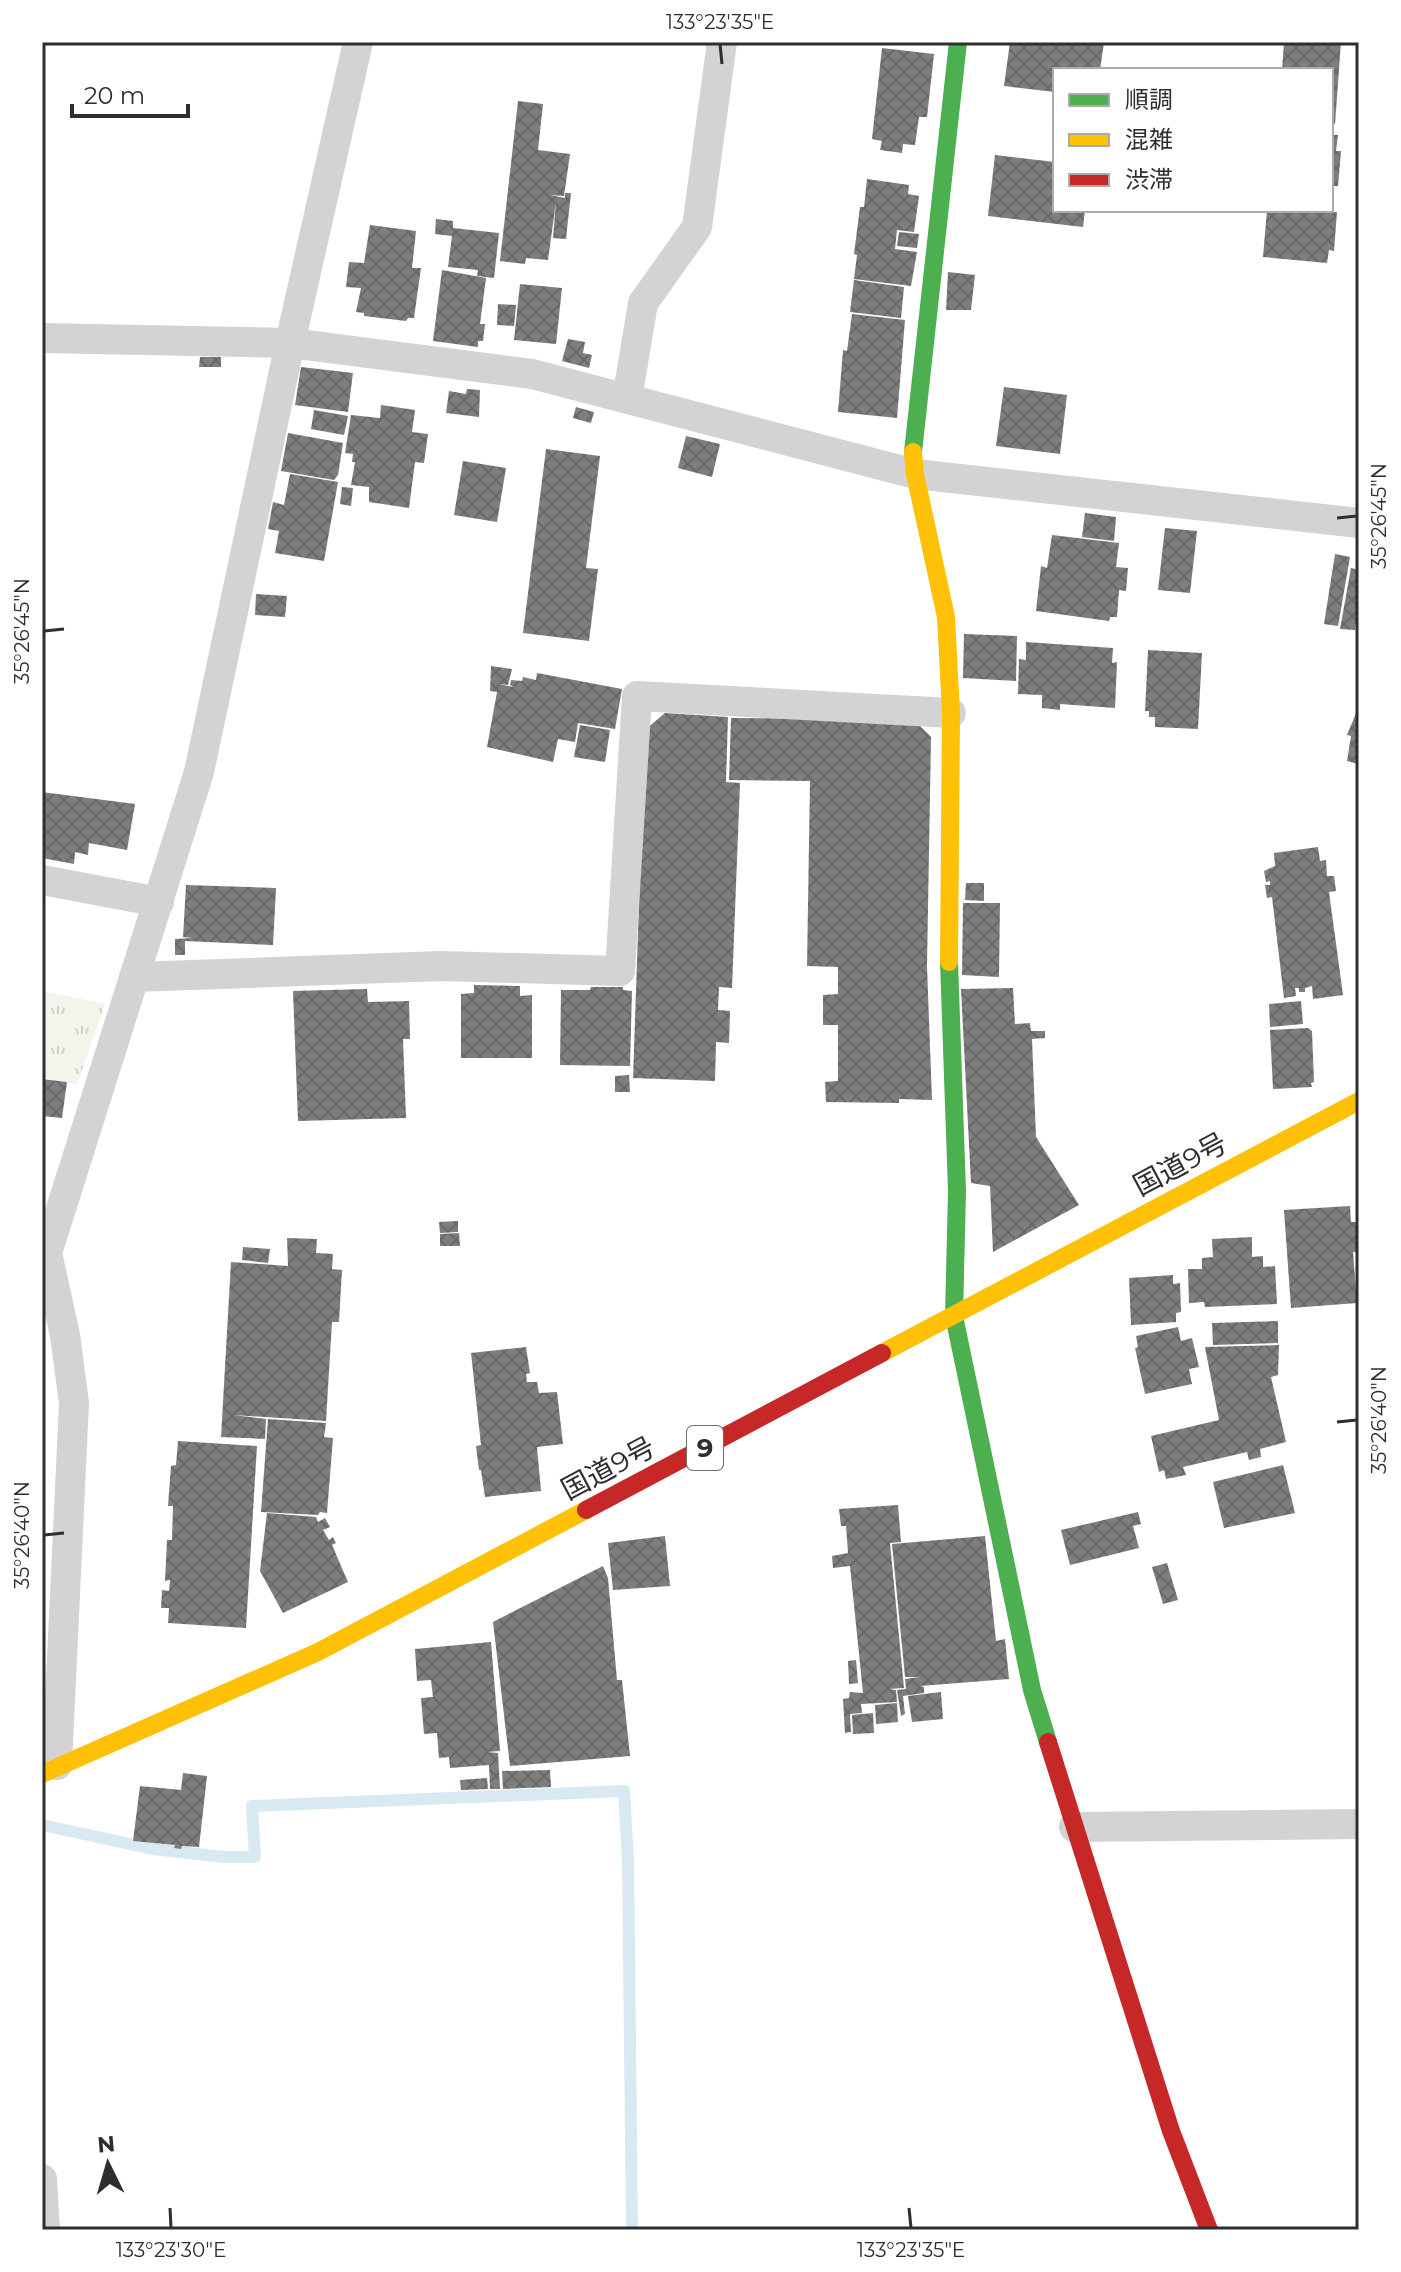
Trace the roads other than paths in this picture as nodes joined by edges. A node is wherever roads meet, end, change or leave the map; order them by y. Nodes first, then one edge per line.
1 (358, 42) edge
2 (722, 42) edge
3 (958, 42) edge
4 (42, 338) edge
5 (290, 343) junction
6 (627, 399) junction
7 (915, 474) junction
8 (1359, 523) edge
9 (951, 713) junction
10 (42, 880) edge
11 (159, 902) junction
12 (134, 977) junction
13 (1359, 1101) edge
14 (45, 1253) edge
15 (954, 1316) junction
16 (50, 1770) edge
17 (1359, 1824) edge
18 (1074, 1827) junction
19 (42, 2179) edge
20 (45, 2230) edge
21 (1209, 2230) edge

1 - 5 street
2 - 6 street
3 - 7 main road
4 - 5 street
5 - 6 street
5 - 11 street
6 - 7 street
7 - 8 street
7 - 9 main road
9 - 12 street
9 - 15 main road
10 - 11 street
11 - 12 street
12 - 14 street
13 - 15 main road, 国道9号 / 9
14 - 16 street
15 - 16 main road, 国道9号 / 9
15 - 18 main road
17 - 18 street
18 - 21 main road
19 - 20 street

